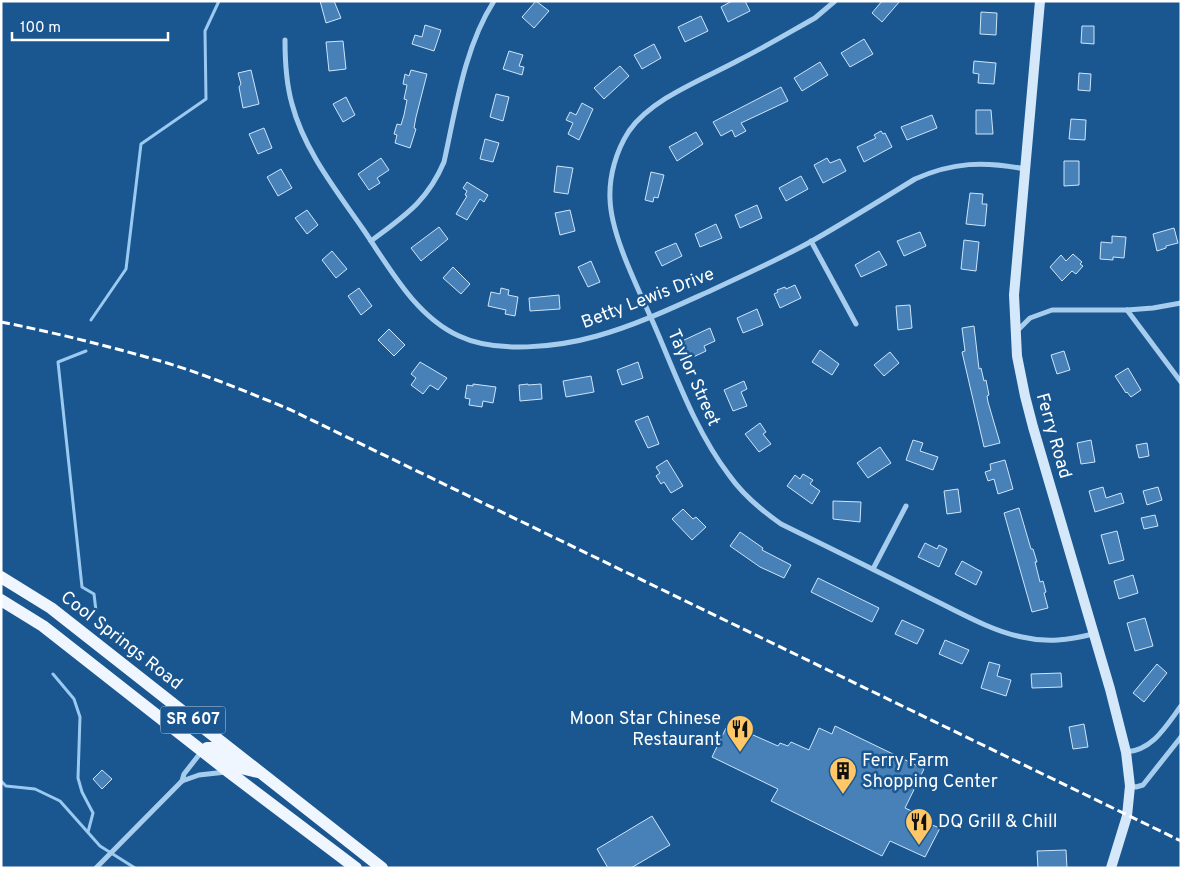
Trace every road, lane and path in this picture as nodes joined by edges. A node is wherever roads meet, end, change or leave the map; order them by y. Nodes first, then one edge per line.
1 (494, 1) edge
2 (835, 1) edge
3 (1040, 1) edge
4 (285, 40) dead end
5 (1025, 169) junction
6 (371, 241) junction
7 (811, 241) junction
8 (1181, 303) edge
9 (1128, 310) junction
10 (650, 316) junction
11 (856, 324) dead end
12 (1015, 333) junction
13 (1181, 382) edge
14 (906, 506) dead end
15 (873, 569) junction
16 (1, 577) edge
17 (1, 600) edge
18 (1094, 634) junction
19 (1181, 706) edge
20 (1181, 737) edge
21 (202, 751) junction
22 (1126, 752) junction
23 (229, 772) junction
24 (261, 772) junction
25 (182, 781) junction
26 (1130, 786) junction
27 (96, 868) edge
28 (356, 868) edge
29 (382, 868) edge
30 (1111, 868) edge

1 - 6 street
2 - 10 street, Taylor Street
3 - 5 main road, Ferry Road
4 - 6 street, Betty Lewis Drive
5 - 7 street, Betty Lewis Drive
5 - 12 main road, Ferry Road
6 - 10 street, Betty Lewis Drive
7 - 10 street, Betty Lewis Drive
7 - 11 street
8 - 9 street
9 - 12 street
9 - 13 street
10 - 15 street, Taylor Street
12 - 18 main road, Ferry Road
14 - 15 street
15 - 18 street, Taylor Street
16 - 24 main road, Cool Springs Road / SR 607
17 - 21 main road, Cool Springs Road / SR 607
18 - 22 main road, Ferry Road
19 - 22 street
20 - 26 street
21 - 23 main road, Cool Springs Road / SR 607
21 - 24 main road
21 - 25 street
22 - 26 main road, Ferry Road
23 - 25 street
23 - 28 main road, Cool Springs Road / SR 607
24 - 29 main road, Cool Springs Road / SR 607
25 - 27 street
26 - 30 main road, Ferry Road

